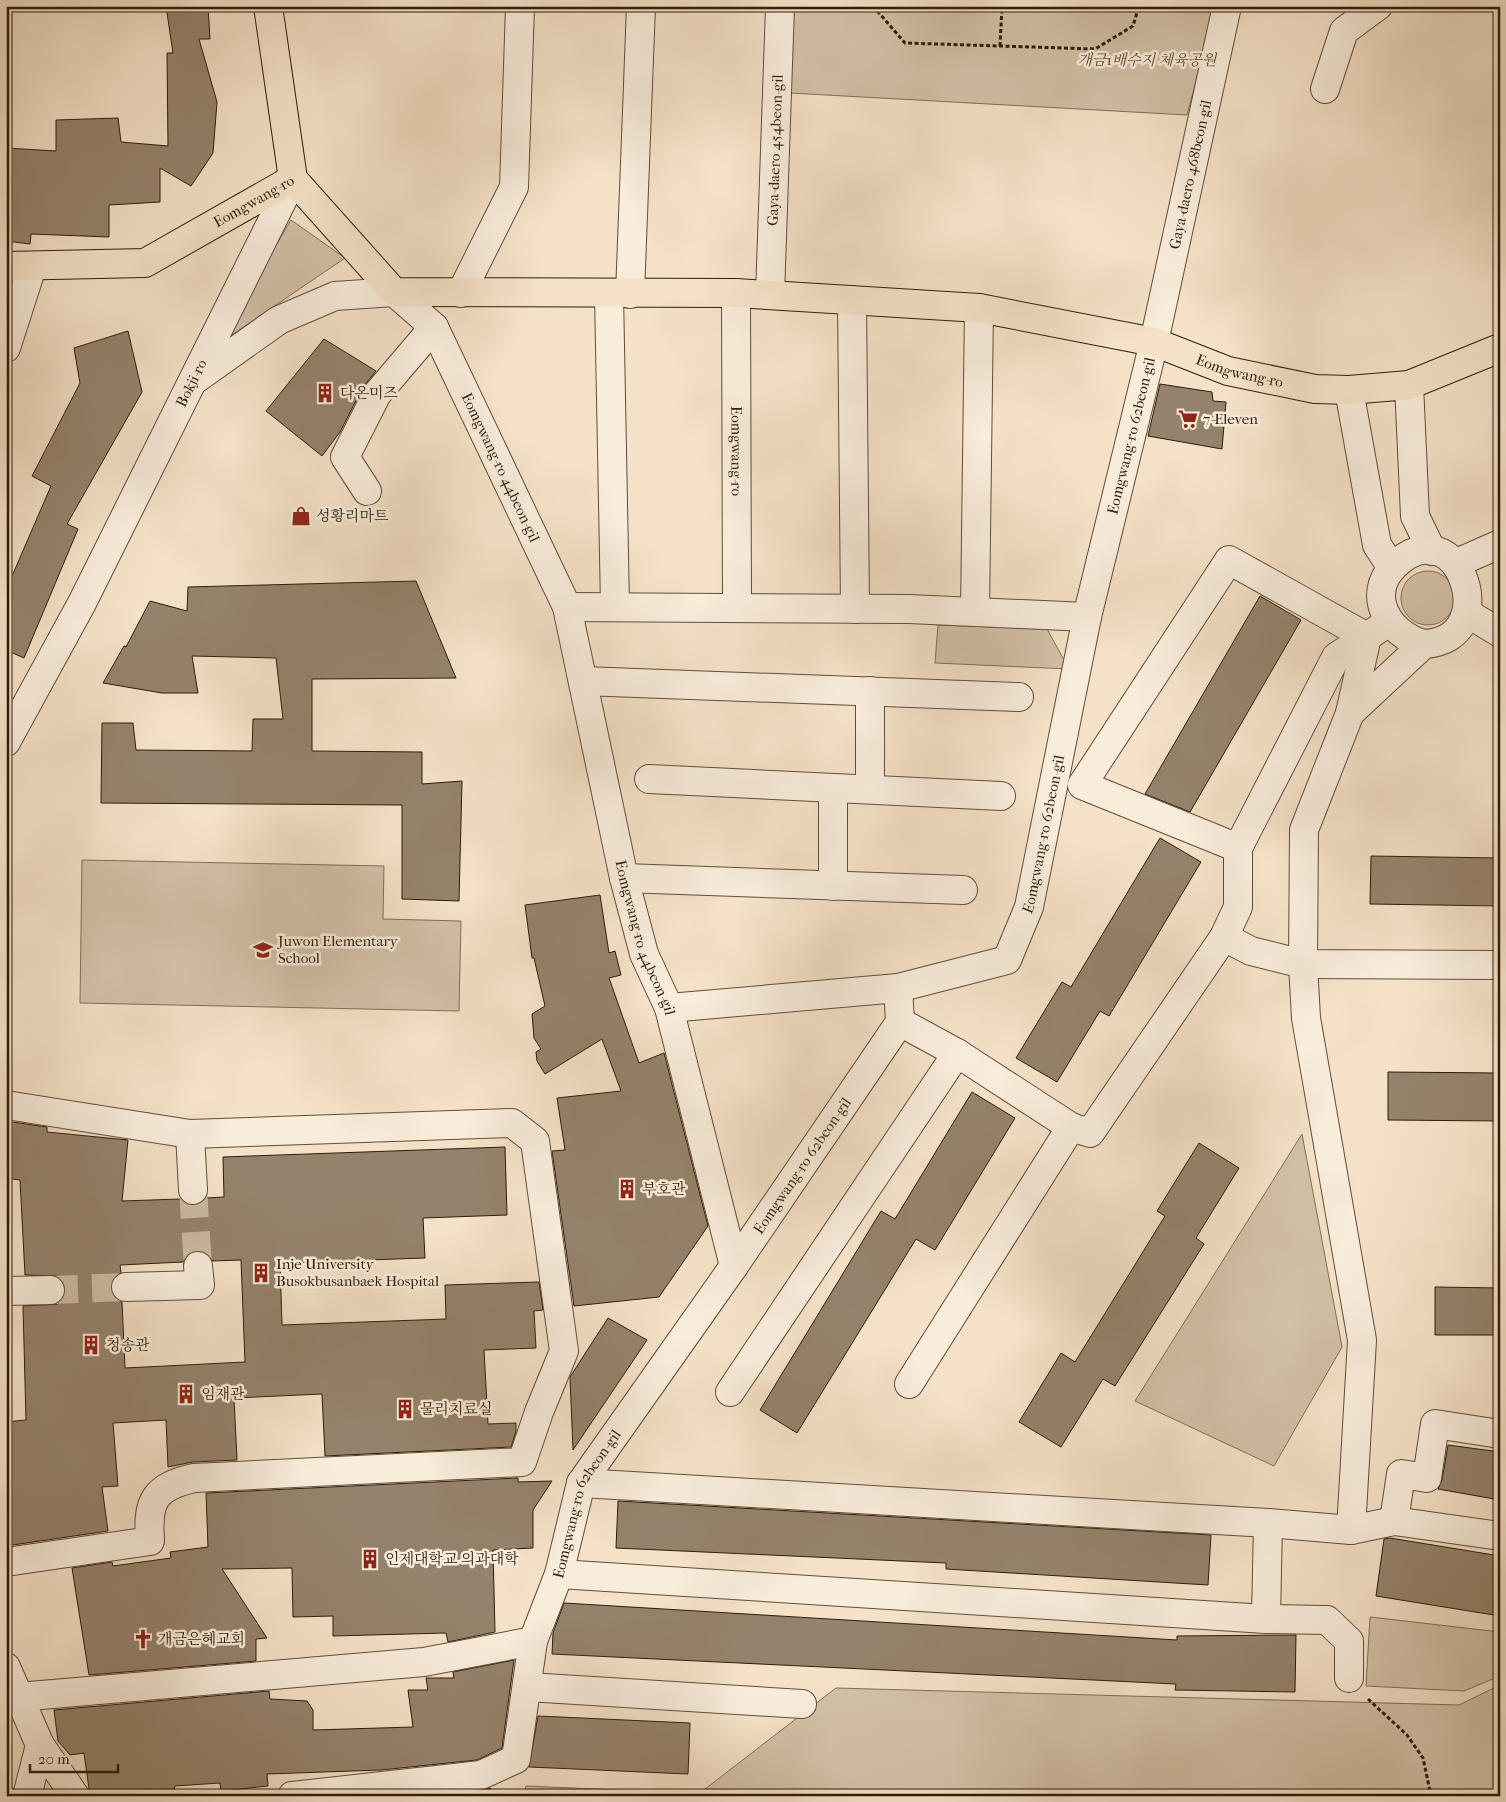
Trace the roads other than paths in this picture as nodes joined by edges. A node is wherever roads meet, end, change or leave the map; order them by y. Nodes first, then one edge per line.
1 (268, 6) edge
2 (520, 6) edge
3 (641, 6) edge
4 (780, 6) edge
5 (1227, 6) edge
6 (1378, 6) edge
7 (1326, 89) dead end
8 (293, 179) junction
9 (19, 266) edge
10 (394, 292) junction
11 (461, 293) junction
12 (736, 293) junction
13 (620, 294) junction
14 (770, 295) junction
15 (852, 300) junction
16 (978, 308) junction
17 (434, 328) junction
18 (1154, 342) junction
19 (6, 348) edge
20 (1500, 348) edge
21 (193, 382) junction
22 (1409, 385) junction
23 (1349, 390) junction
24 (367, 491) dead end
25 (1500, 544) edge
26 (1432, 551) junction
27 (1459, 562) junction
28 (1392, 568) junction
29 (568, 607) junction
30 (615, 607) junction
31 (737, 608) junction
32 (855, 608) junction
33 (975, 612) junction
34 (1472, 616) junction
35 (1087, 617) junction
36 (1378, 629) junction
37 (1500, 633) edge
38 (1424, 644) junction
39 (583, 681) junction
40 (870, 692) junction
41 (1018, 697) dead end
42 (1350, 713) junction
43 (6, 742) edge
44 (649, 779) dead end
45 (833, 788) junction
46 (870, 789) junction
47 (1001, 796) dead end
48 (1238, 848) junction
49 (624, 878) junction
50 (833, 886) junction
51 (963, 890) dead end
52 (1224, 937) junction
53 (1303, 964) junction
54 (1500, 965) edge
55 (898, 988) junction
56 (669, 1008) junction
57 (900, 1022) junction
58 (957, 1053) junction
59 (6, 1105) edge
60 (1071, 1127) junction
61 (190, 1134) junction
62 (193, 1190) tunnel mouth
63 (198, 1266) tunnel mouth
64 (734, 1266) junction
65 (126, 1287) tunnel mouth
66 (50, 1290) tunnel mouth
67 (6, 1291) edge
68 (909, 1384) dead end
69 (730, 1392) dead end
70 (1500, 1434) edge
71 (581, 1483) junction
72 (1394, 1521) junction
73 (1268, 1523) junction
74 (1351, 1530) junction
75 (1500, 1536) edge
76 (6, 1562) edge
77 (559, 1574) junction
78 (1266, 1619) junction
79 (533, 1641) junction
80 (6, 1667) edge
81 (1349, 1678) road end
82 (528, 1687) junction
83 (18, 1697) junction
84 (802, 1704) dead end
85 (40, 1745) junction
86 (27, 1796) edge
87 (75, 1796) edge
88 (292, 1796) edge

1 - 8 main road
2 - 11 street
3 - 13 street
4 - 14 street, Gaya-daero 454beon-gil
5 - 18 street, Gaya-daero 468beon-gil
6 - 7 street
8 - 9 main road, Eomgwang-ro
8 - 10 main road, Eomgwang-ro
8 - 21 street, Bokji-ro
9 - 19 street
10 - 11 main road, Eomgwang-ro
10 - 17 street, Eomgwang-ro 44beon-gil
10 - 21 street
11 - 13 main road, Eomgwang-ro
12 - 13 main road, Eomgwang-ro
12 - 14 main road, Eomgwang-ro
12 - 31 street, Eomgwang-ro
13 - 30 street
14 - 15 main road, Eomgwang-ro
15 - 16 main road, Eomgwang-ro
15 - 32 street
16 - 18 main road, Eomgwang-ro
16 - 33 street
17 - 24 street
17 - 29 street, Eomgwang-ro 44beon-gil
18 - 23 main road, Eomgwang-ro
18 - 35 street, Eomgwang-ro 62beon-gil
20 - 22 main road, Eomgwang-ro
21 - 43 street, Bokji-ro
22 - 23 main road, Eomgwang-ro
22 - 26 street
23 - 28 street
25 - 27 street
26 - 27 street
26 - 28 street
27 - 34 street
28 - 36 street
29 - 30 street
29 - 39 street, Eomgwang-ro 44beon-gil
30 - 31 street
31 - 32 street
32 - 33 street
33 - 35 street
34 - 37 street
34 - 38 street
35 - 55 street, Eomgwang-ro 62beon-gil
36 - 38 street
36 - 42 street
36 - 48 street
36 - 48 street
38 - 42 street
39 - 40 street
39 - 49 street, Eomgwang-ro 44beon-gil
40 - 41 street
40 - 46 street
42 - 53 street
44 - 45 street
45 - 46 street
45 - 50 street
46 - 47 street
48 - 52 street
49 - 50 street
49 - 56 street, Eomgwang-ro 44beon-gil
50 - 51 street
52 - 53 street
52 - 60 street
53 - 54 street
53 - 74 street
55 - 56 street
55 - 57 street
56 - 64 street, Eomgwang-ro 44beon-gil
57 - 58 street
57 - 64 street, Eomgwang-ro 62beon-gil
58 - 60 street
58 - 69 street
59 - 61 street
60 - 68 street
61 - 62 street
61 - 76 street
63 - 65 street
64 - 71 street, Eomgwang-ro 62beon-gil
66 - 67 street
70 - 72 street
71 - 73 street
71 - 77 street, Eomgwang-ro 62beon-gil
72 - 74 street
72 - 75 street
73 - 74 street
73 - 78 street
77 - 78 street
77 - 79 street, Eomgwang-ro 62beon-gil
78 - 81 street
79 - 82 street, Eomgwang-ro 62beon-gil
79 - 83 street
80 - 83 street
82 - 84 street
82 - 88 street, Eomgwang-ro 62beon-gil
83 - 85 street
85 - 86 street
85 - 87 street

